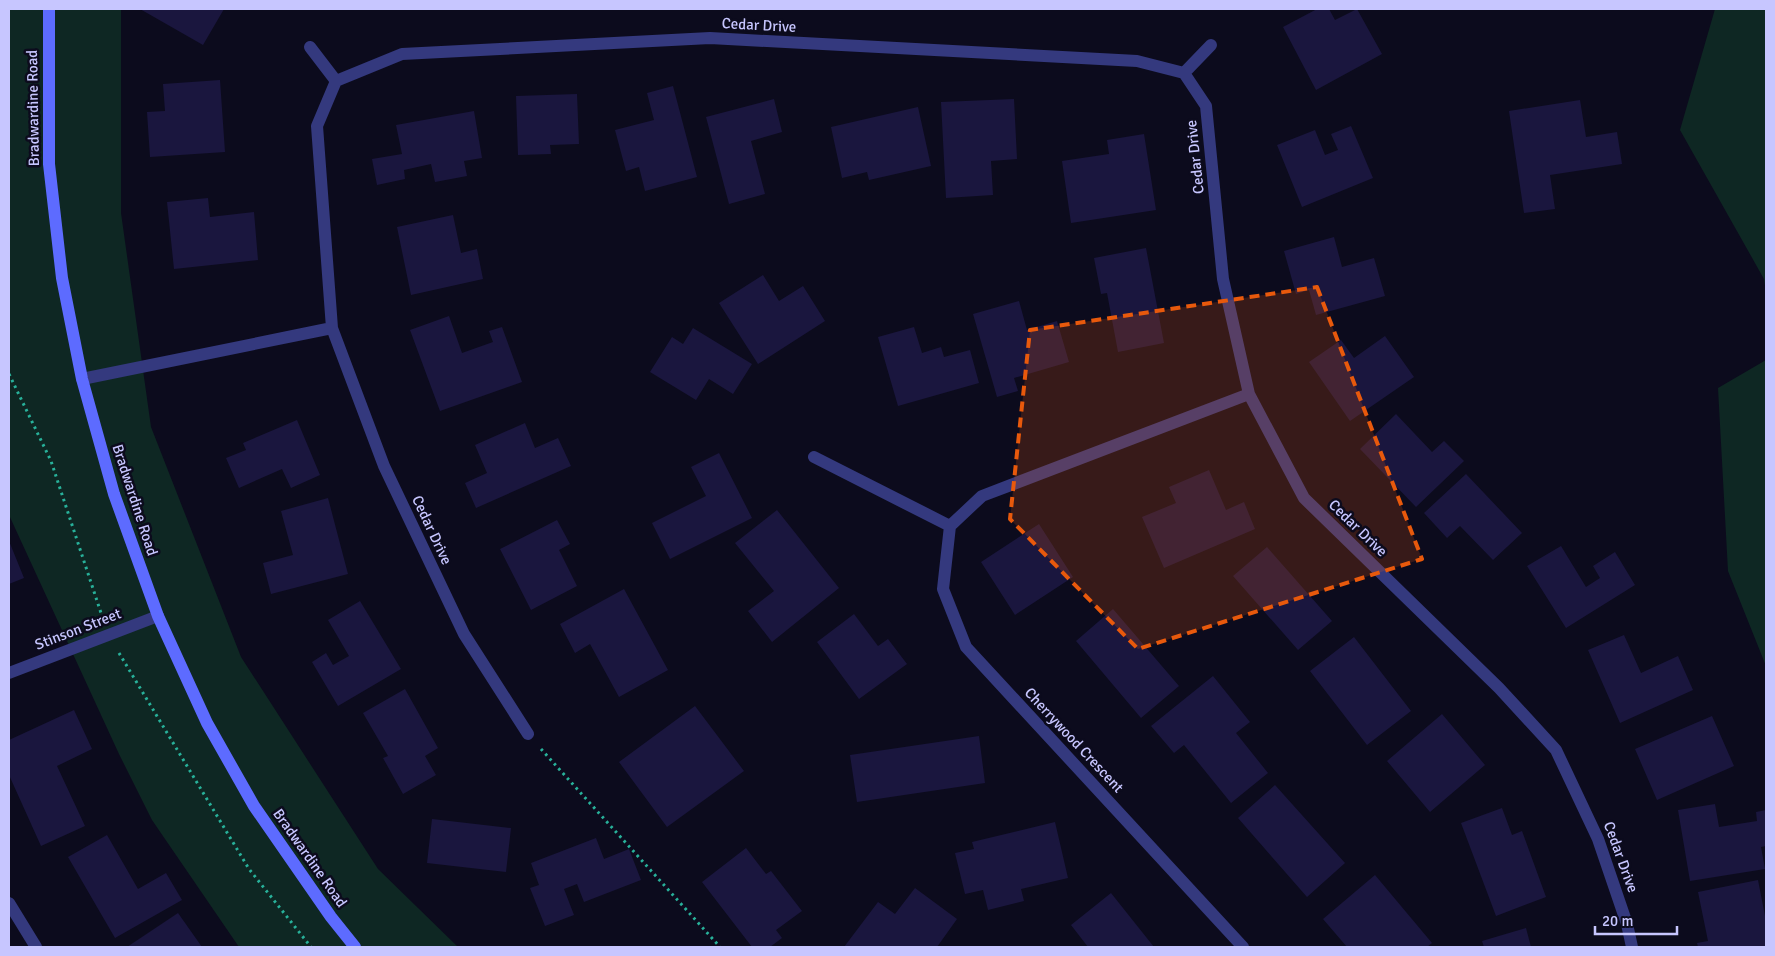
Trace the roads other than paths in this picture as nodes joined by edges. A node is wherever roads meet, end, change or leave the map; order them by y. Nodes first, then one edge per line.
1 (48, 9) edge
2 (1211, 45) dead end
3 (310, 47) dead end
4 (1184, 74) junction
5 (336, 81) junction
6 (332, 328) junction
7 (82, 379) junction
8 (1249, 394) junction
9 (814, 457) dead end
10 (950, 526) junction
11 (158, 616) junction
12 (9, 673) edge
13 (528, 734) road end
14 (9, 903) edge
15 (36, 947) edge
16 (355, 947) edge
17 (1243, 947) edge
18 (1632, 947) edge

1 - 7 main road, Bradwardine Road
2 - 4 street
3 - 5 street
4 - 5 street, Cedar Drive
4 - 8 street, Cedar Drive
5 - 6 street, Cedar Drive
6 - 7 street
6 - 13 street, Cedar Drive
7 - 11 main road, Bradwardine Road
8 - 10 street
8 - 18 street, Cedar Drive
9 - 10 street
10 - 17 street, Cherrywood Crescent
11 - 12 street, Stinson Street
11 - 16 main road, Bradwardine Road
14 - 15 street

